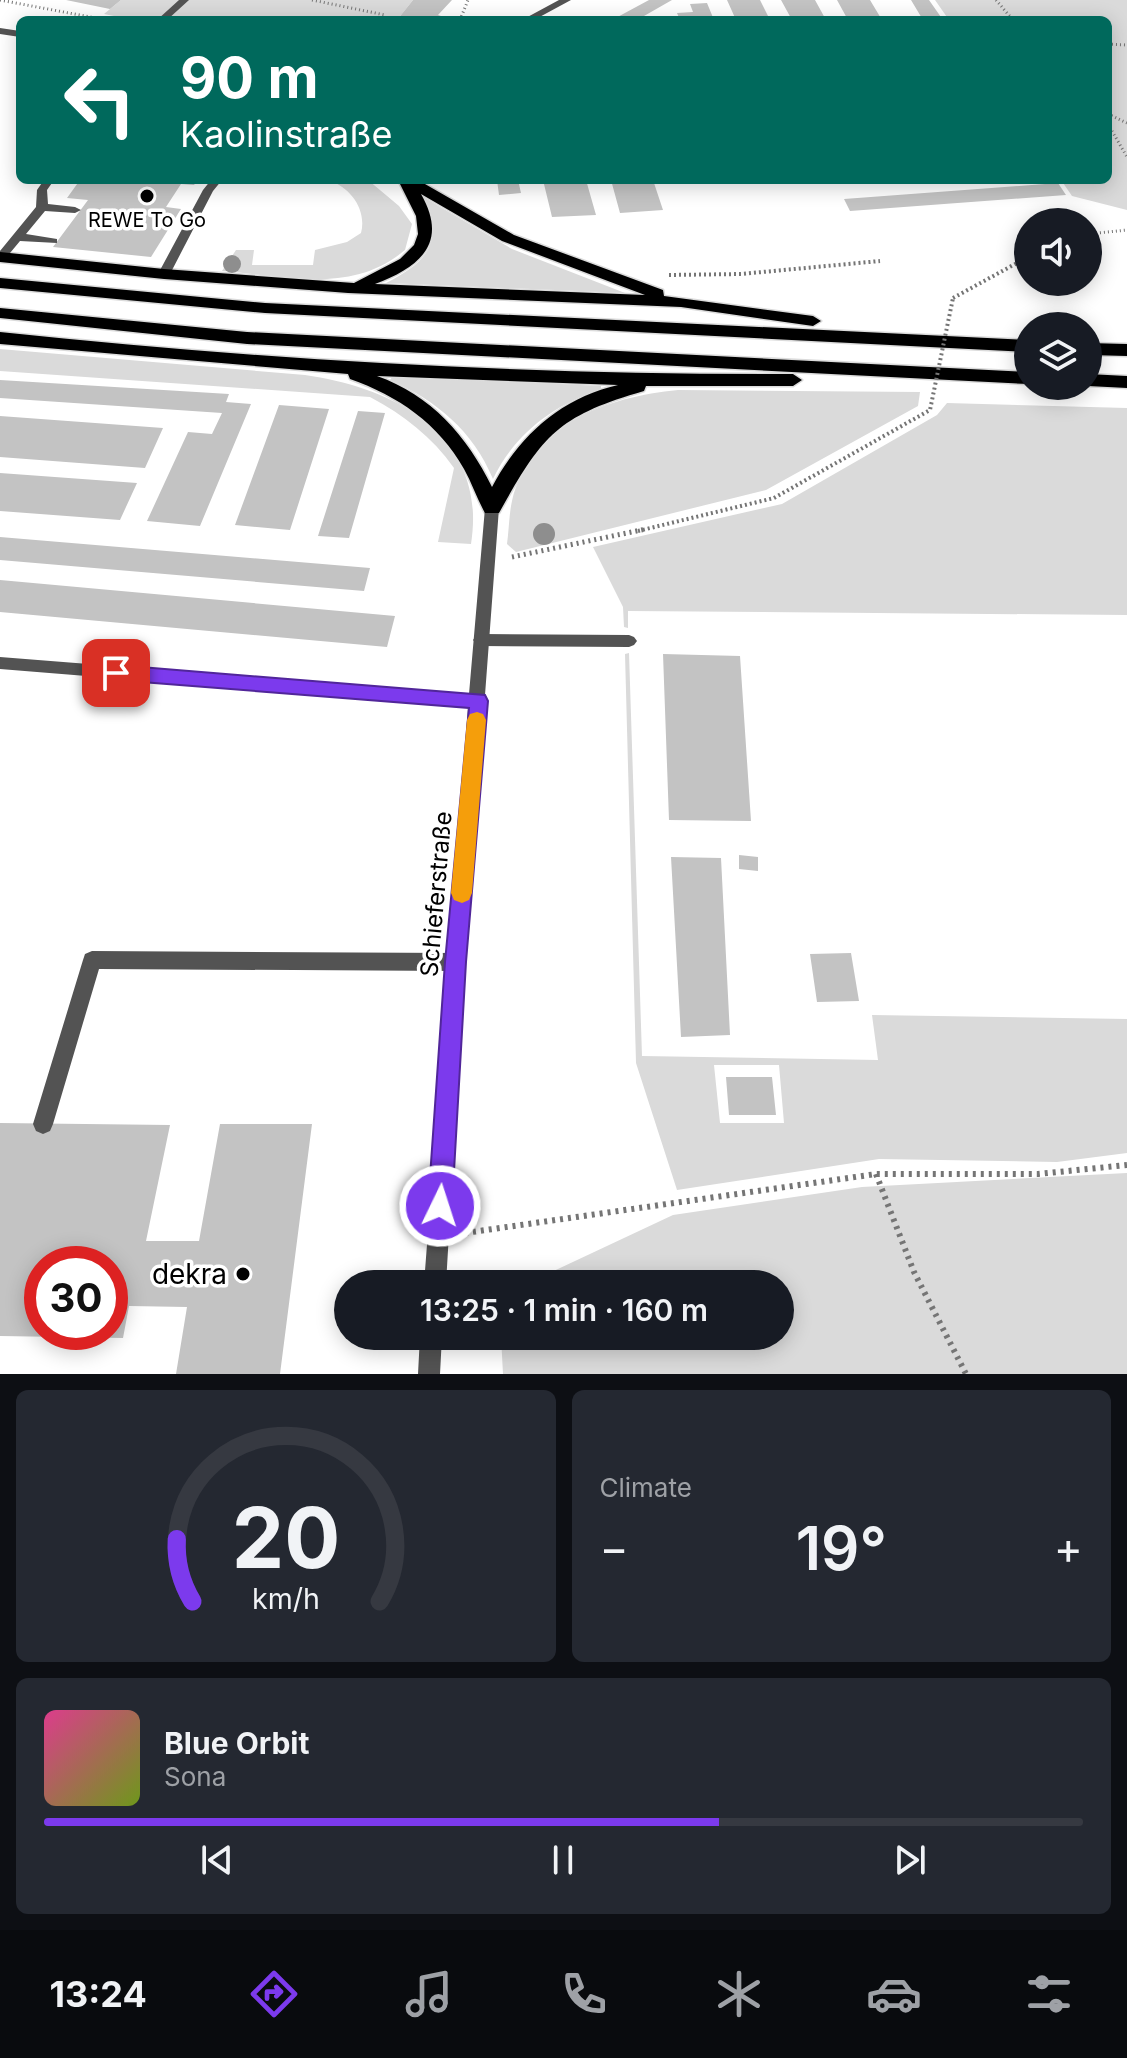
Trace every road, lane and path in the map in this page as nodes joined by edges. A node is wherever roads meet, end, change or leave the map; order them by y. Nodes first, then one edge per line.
1 (0, 0) edge
2 (184, 0) edge
3 (312, 0) edge
4 (566, 0) edge
5 (996, 0) edge
6 (85, 16) edge
7 (166, 16) edge
8 (384, 16) edge
9 (535, 16) edge
10 (1010, 16) edge
11 (10, 32) edge
12 (0, 39) edge
13 (1112, 131) edge
14 (1127, 157) edge
15 (46, 184) edge
16 (213, 184) edge
17 (408, 184) edge
18 (413, 184) edge
19 (42, 207) junction
20 (75, 210) dead end
21 (179, 218) dead end
22 (193, 219) junction
23 (1127, 230) edge
24 (1102, 233) edge
25 (18, 237) junction
26 (53, 241) dead end
27 (159, 251) dead end
28 (176, 253) junction
29 (0, 257) edge
30 (880, 261) dead end
31 (1014, 265) edge
32 (164, 274) junction
33 (656, 274) dead end
34 (0, 283) edge
35 (348, 288) junction
36 (681, 302) junction
37 (0, 313) edge
38 (0, 338) edge
39 (969, 342) junction
40 (1014, 345) edge
41 (1102, 349) edge
42 (1127, 350) edge
43 (324, 368) junction
44 (904, 373) junction
45 (1014, 377) edge
46 (1102, 381) edge
47 (670, 382) junction
48 (1127, 382) edge
49 (492, 508) junction
50 (487, 557) junction
51 (481, 640) junction
52 (629, 641) dead end
53 (0, 663) edge
54 (478, 701) junction
55 (456, 962) junction
56 (43, 1124) dead end
57 (1127, 1165) edge
58 (876, 1174) junction
59 (438, 1237) junction
60 (436, 1270) edge
61 (430, 1350) edge
62 (429, 1374) edge
63 (966, 1374) edge

1 - 6 path
2 - 7 street
3 - 8 path
4 - 9 street
5 - 10 path
11 - 12 street
13 - 14 path
15 - 19 street
16 - 22 street
17 - 35 highway
18 - 36 highway
19 - 20 street
19 - 25 street
21 - 22 street
22 - 28 street
23 - 24 path
25 - 26 street
25 - 29 street
27 - 28 street
28 - 32 street
29 - 32 highway
30 - 33 path
31 - 50 path, bridge
32 - 35 highway
34 - 39 highway
35 - 36 highway
36 - 39 highway
37 - 44 highway
38 - 43 highway
39 - 40 highway
41 - 42 highway
43 - 47 highway
43 - 49 highway
44 - 45 highway
44 - 47 highway
46 - 48 highway
47 - 49 highway
49 - 50 street, Schieferstraße
50 - 51 street, Schieferstraße
51 - 52 street
51 - 54 street, Schieferstraße
53 - 54 street
54 - 55 street, Schieferstraße
55 - 56 street
55 - 59 street, Schieferstraße
57 - 58 path
58 - 59 path
58 - 63 path
59 - 60 street, Schieferstraße
61 - 62 street

